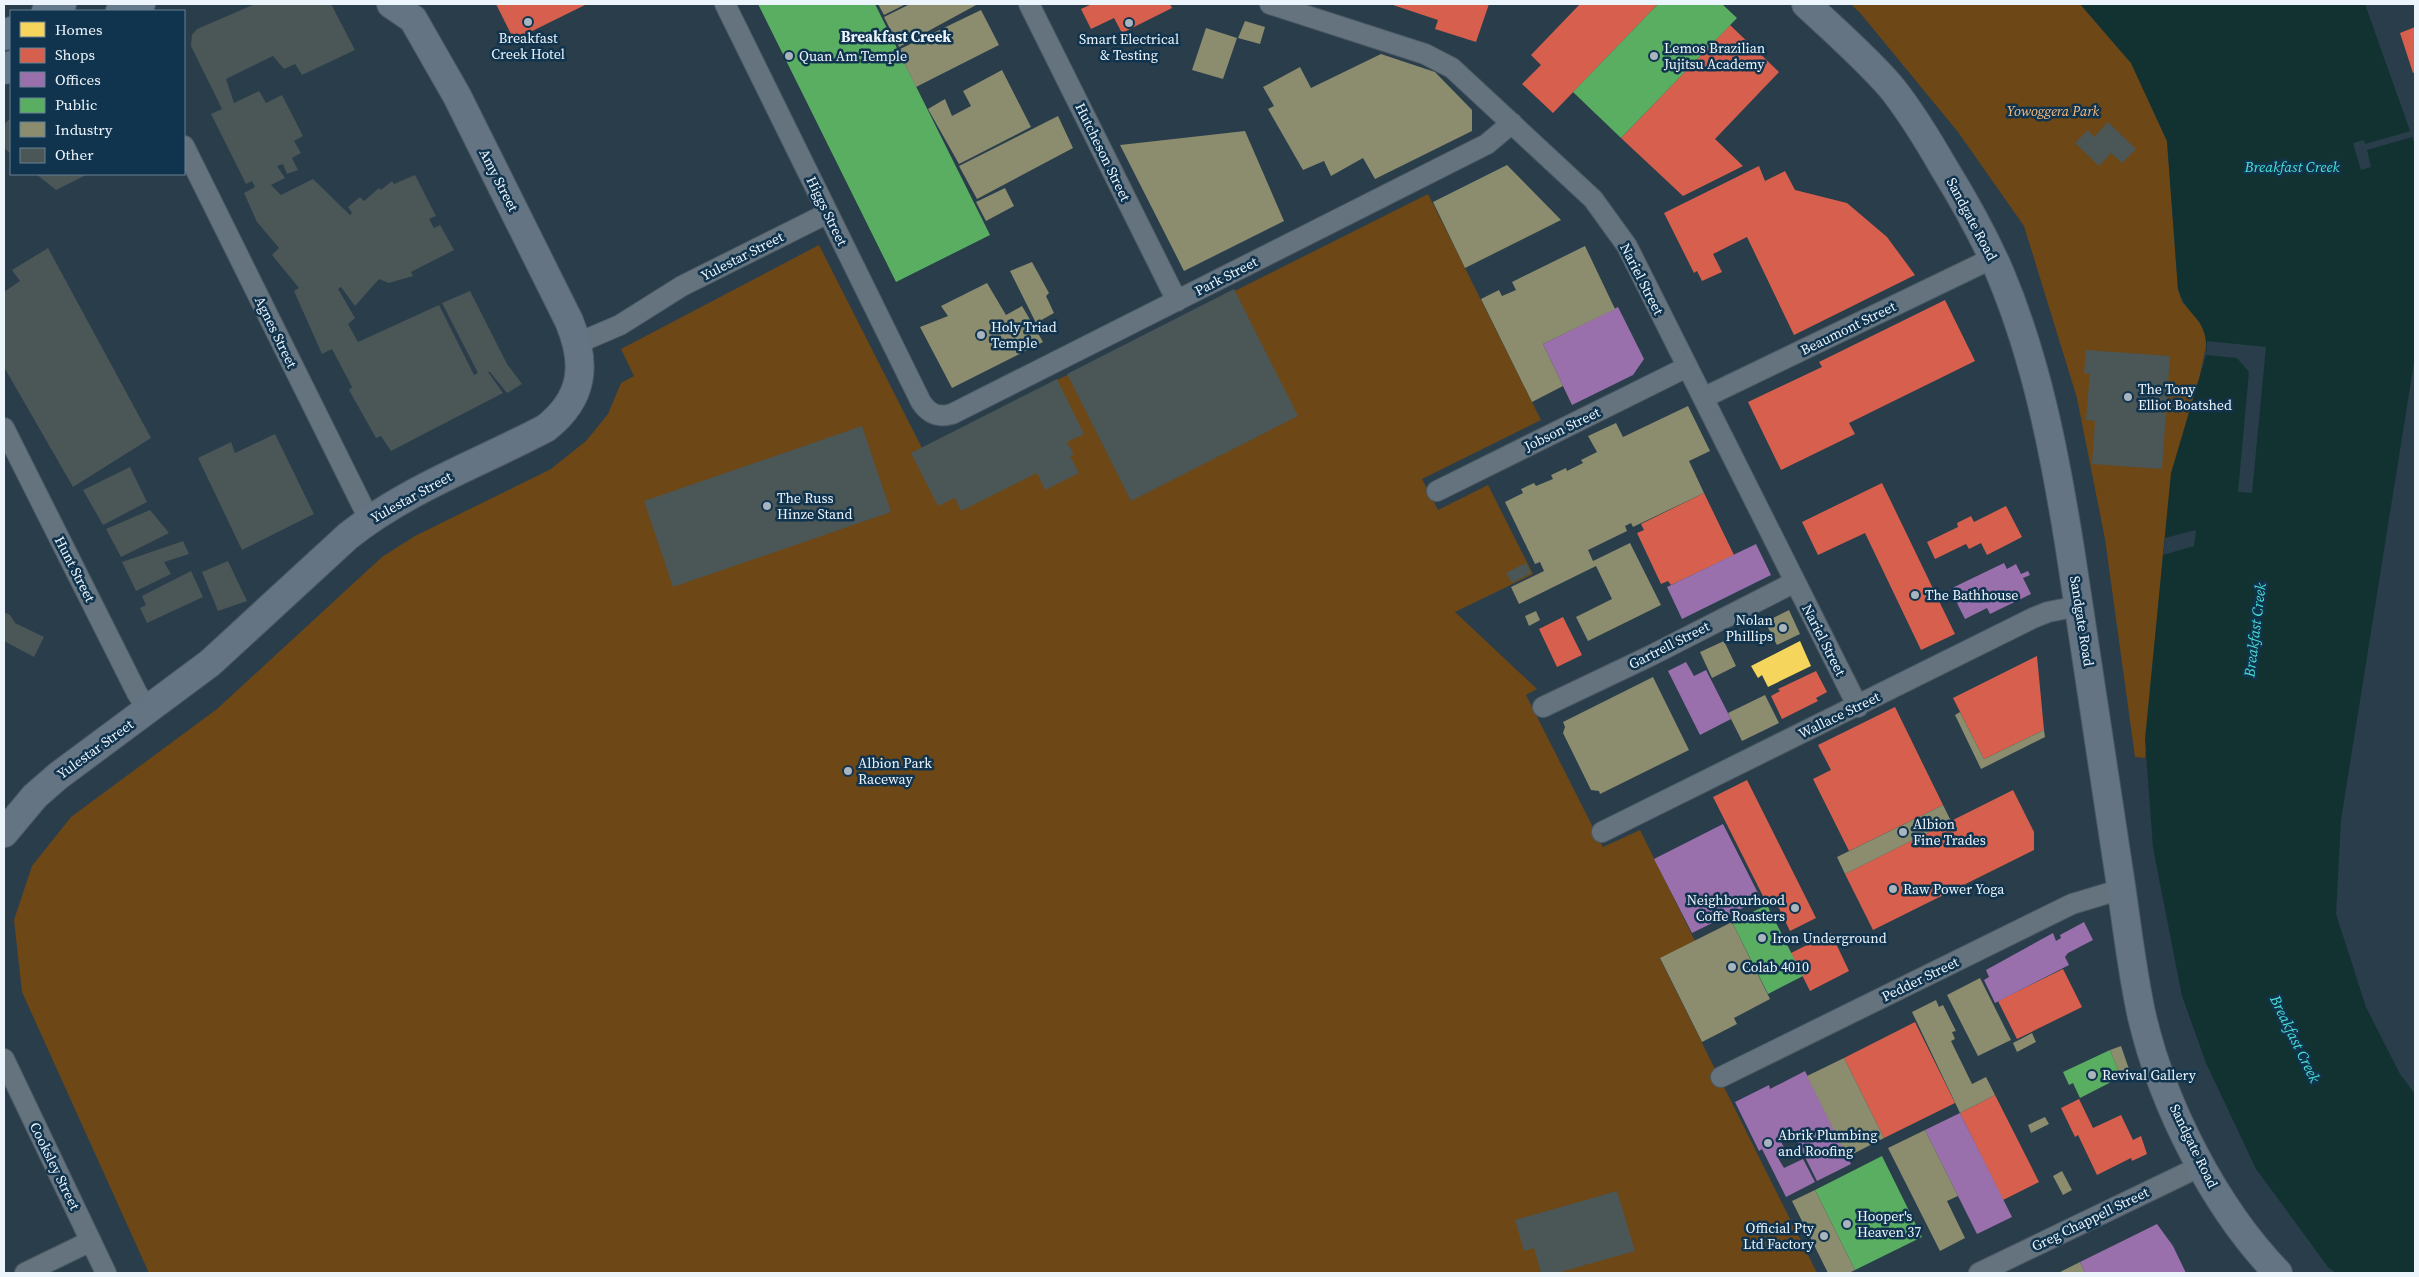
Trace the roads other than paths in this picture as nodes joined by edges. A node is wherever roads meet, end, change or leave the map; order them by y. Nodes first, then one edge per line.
1 (62, 4) edge
2 (141, 4) edge
3 (391, 4) edge
4 (725, 4) edge
5 (1029, 4) edge
6 (1270, 4) edge
7 (1806, 4) edge
8 (48, 10) edge
9 (123, 10) edge
10 (412, 12) edge
11 (1512, 123) junction
12 (185, 148) edge
13 (828, 213) junction
14 (1993, 258) junction
15 (1177, 301) junction
16 (578, 343) junction
17 (1687, 368) junction
18 (1703, 398) junction
19 (934, 415) joint
20 (4, 428) edge
21 (1437, 491) dead end
22 (369, 519) junction
23 (1795, 582) junction
24 (2080, 606) junction
25 (1858, 706) junction
26 (1543, 707) dead end
27 (148, 710) junction
28 (1602, 832) dead end
29 (4, 833) edge
30 (2122, 889) junction
31 (4, 1059) edge
32 (1721, 1076) dead end
33 (2201, 1166) junction
34 (91, 1241) junction
35 (1986, 1272) edge
36 (25, 1273) edge
37 (106, 1273) edge
38 (2278, 1273) edge

1 - 8 highway
2 - 9 highway
3 - 10 main road, Amy Street
4 - 13 street, Higgs Street
5 - 15 street, Hutcheson Street
6 - 11 street, Nariel Street
7 - 14 main road, Sandgate Road
10 - 16 main road, Amy Street
11 - 15 street, Park Street
11 - 17 street, Nariel Street
12 - 22 street, Agnes Street
13 - 16 street, Yulestar Street
13 - 19 street, Higgs Street
14 - 18 street, Beaumont Street
14 - 24 main road, Sandgate Road
15 - 19 street, Park Street
16 - 22 main road, Yulestar Street
17 - 18 street, Nariel Street
17 - 21 street, Jobson Street
18 - 23 street, Nariel Street
20 - 27 street, Hunt Street
22 - 27 main road, Yulestar Street
23 - 25 street, Nariel Street
23 - 26 street, Gartrell Street
24 - 25 street, Wallace Street
24 - 30 main road, Sandgate Road
25 - 28 street, Wallace Street
27 - 29 main road, Yulestar Street
30 - 32 street, Pedder Street
30 - 33 main road, Sandgate Road
31 - 34 street, Cooksley Street
33 - 35 street, Greg Chappell Street
33 - 38 main road, Sandgate Road
34 - 36 street
34 - 37 street, Cooksley Street

